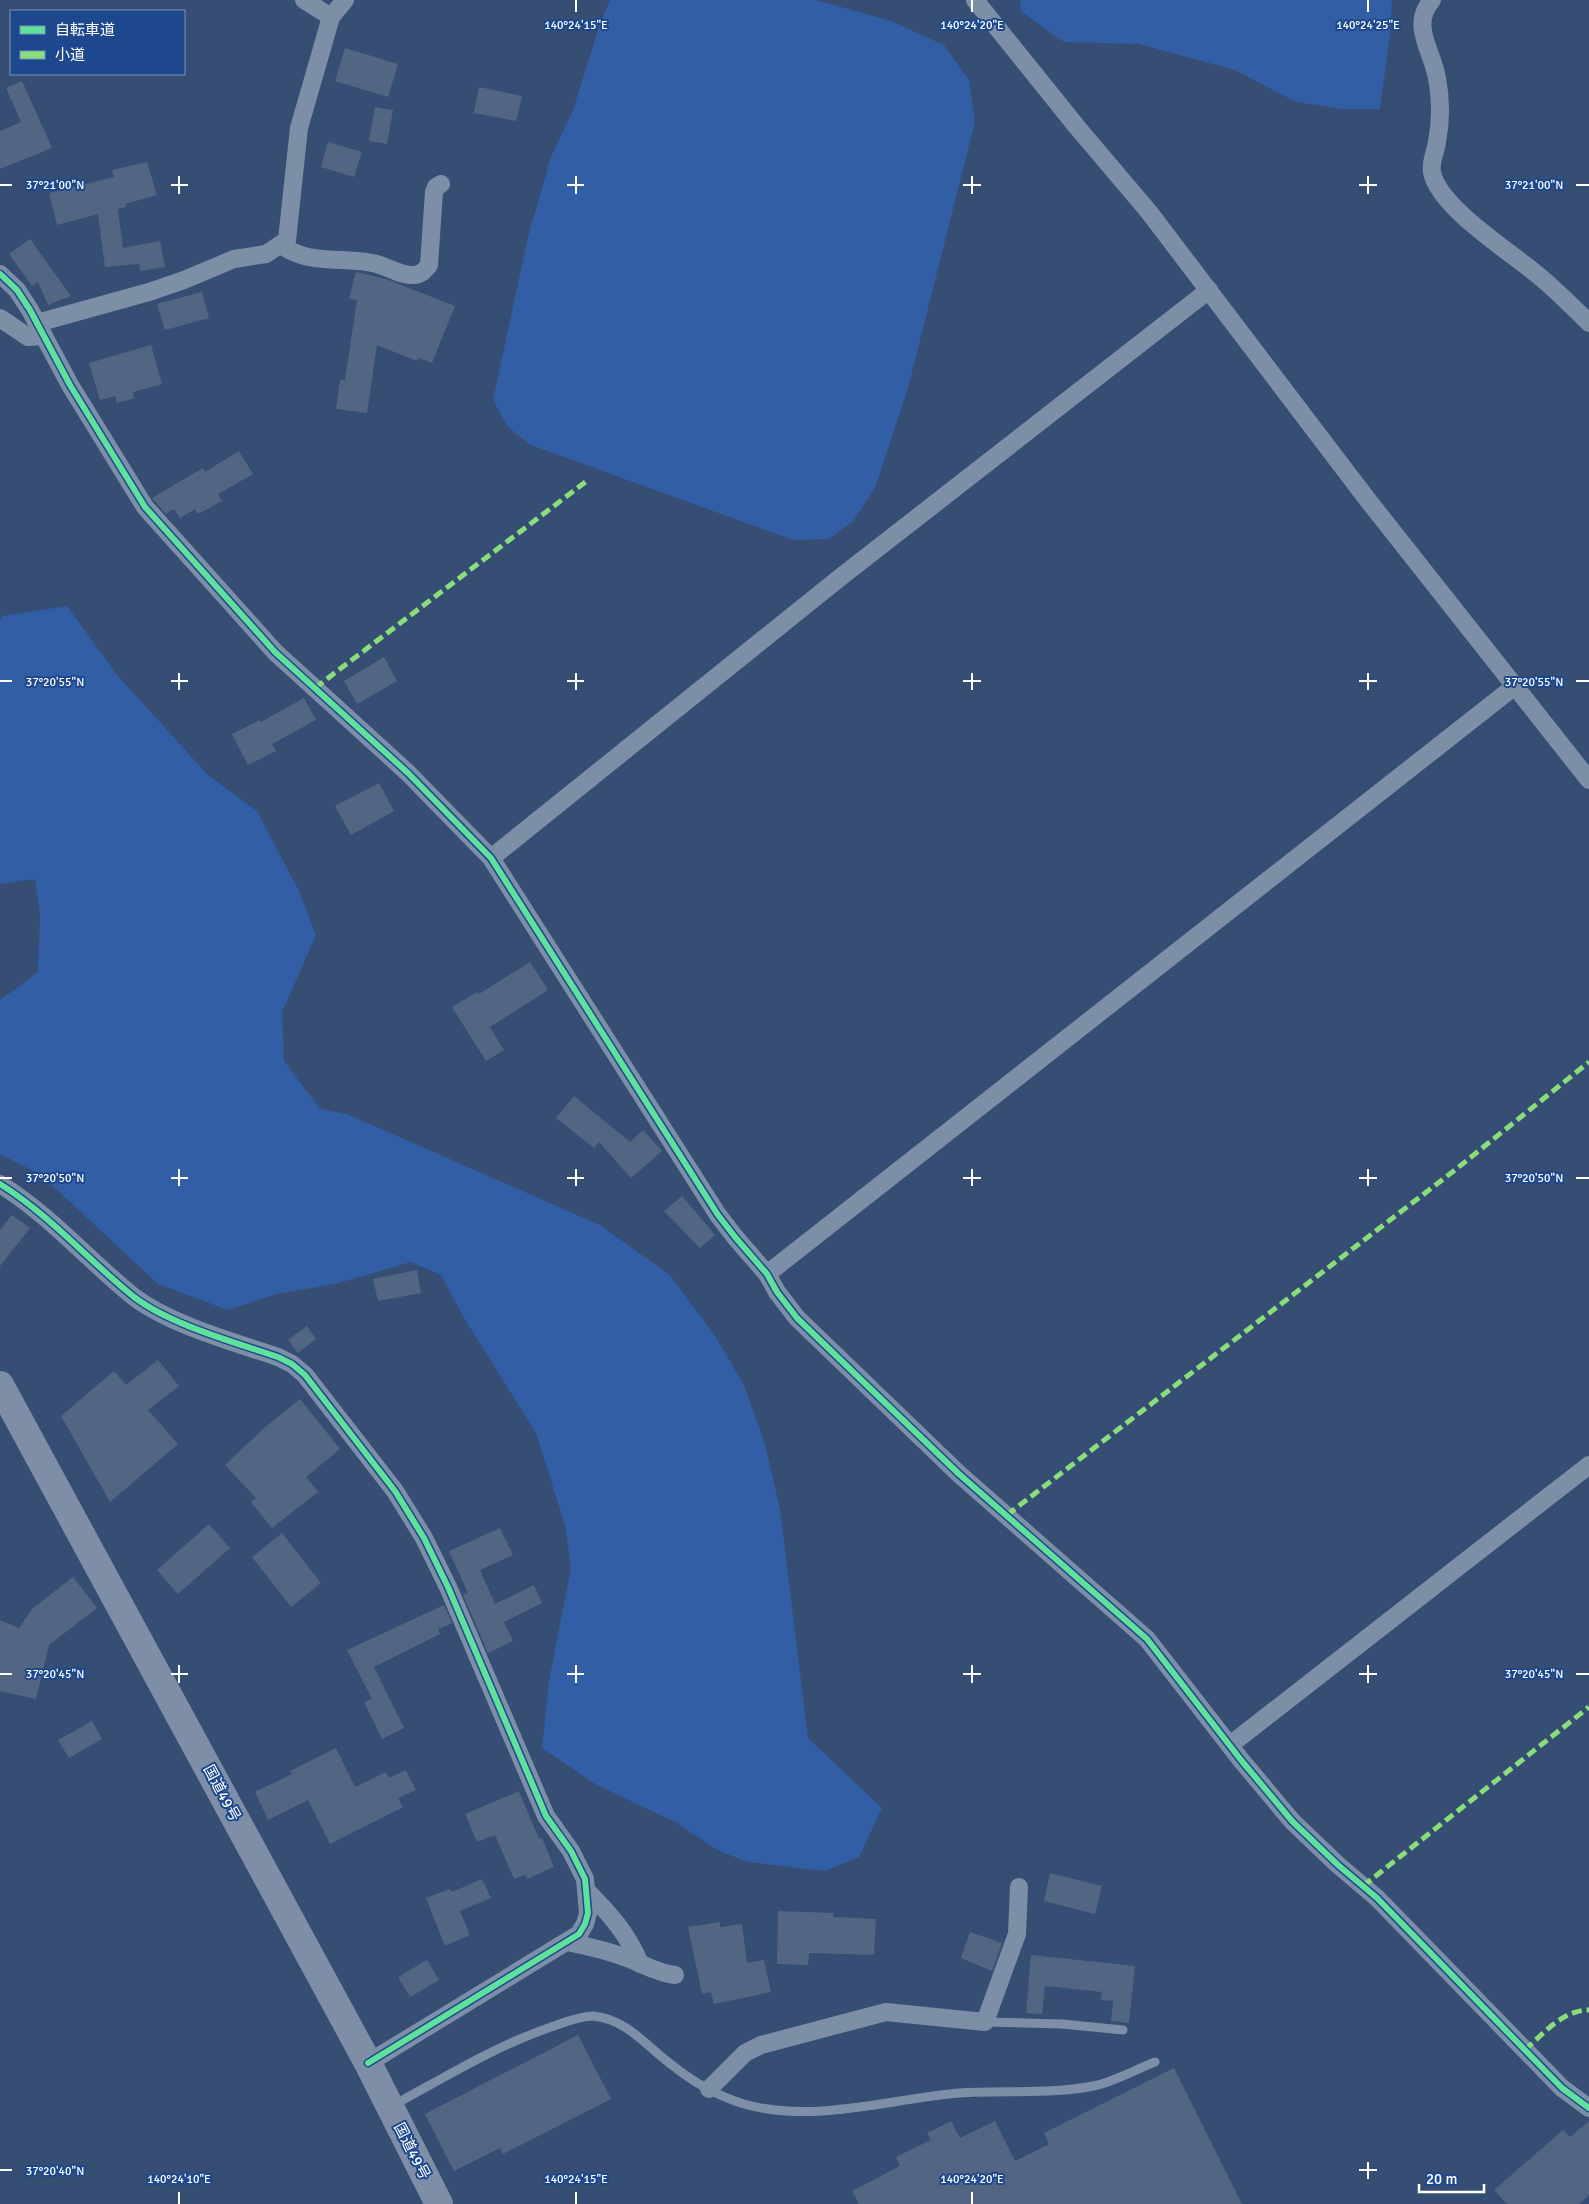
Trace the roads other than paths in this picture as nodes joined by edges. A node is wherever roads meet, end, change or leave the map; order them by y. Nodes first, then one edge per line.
1 (304, 0) edge
2 (346, 0) edge
3 (975, 0) edge
4 (1432, 0) edge
5 (332, 17) junction
6 (441, 184) dead end
7 (281, 245) junction
8 (0, 274) edge
9 (1209, 290) junction
10 (0, 318) edge
11 (1589, 323) edge
12 (40, 330) junction
13 (1515, 686) junction
14 (1589, 780) edge
15 (491, 858) junction
16 (0, 1184) edge
17 (768, 1274) junction
18 (0, 1385) edge
19 (1589, 1465) edge
20 (1230, 1744) junction
21 (1019, 1887) dead end
22 (587, 1891) junction
23 (568, 1942) junction
24 (640, 1964) junction
25 (675, 1975) dead end
26 (985, 2022) junction
27 (1123, 2030) dead end
28 (1155, 2062) dead end
29 (368, 2063) junction
30 (709, 2089) junction
31 (390, 2107) junction
32 (1589, 2108) edge
33 (439, 2204) edge

1 - 5 street
2 - 5 street
3 - 9 street
4 - 11 street
5 - 7 street
6 - 7 street
7 - 12 street
8 - 12 street
9 - 13 street
9 - 15 street
10 - 12 street
12 - 15 street
13 - 14 street
13 - 17 street
15 - 17 street
16 - 22 street
17 - 20 street
18 - 29 highway, 国道49号
19 - 20 street
20 - 32 street
21 - 26 street
22 - 23 street
22 - 24 street
23 - 24 street
23 - 29 street
24 - 25 street
26 - 27 lane
26 - 30 street
28 - 30 lane
29 - 31 highway, 国道49号
30 - 31 lane
31 - 33 highway, 国道49号

